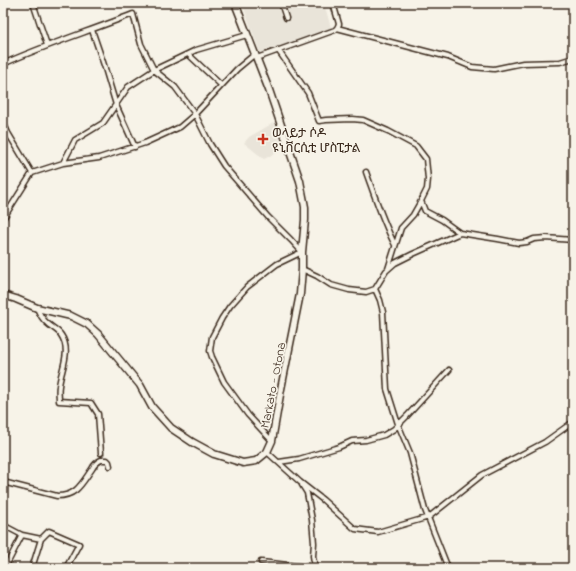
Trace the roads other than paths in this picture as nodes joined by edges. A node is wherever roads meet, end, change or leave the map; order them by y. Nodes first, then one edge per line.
1 (33, 3) edge
2 (235, 3) edge
3 (281, 3) edge
4 (333, 3) edge
5 (286, 18) dead end
6 (337, 28) junction
7 (92, 30) junction
8 (247, 35) junction
9 (47, 45) junction
10 (278, 50) junction
11 (188, 54) junction
12 (256, 56) junction
13 (573, 58) edge
14 (3, 64) edge
15 (154, 70) junction
16 (221, 85) junction
17 (116, 104) junction
18 (195, 114) junction
19 (3, 122) edge
20 (135, 147) junction
21 (63, 163) junction
22 (366, 172) dead end
23 (32, 173) junction
24 (421, 201) junction
25 (4, 219) edge
26 (460, 233) junction
27 (573, 240) edge
28 (395, 245) junction
29 (302, 252) junction
30 (302, 269) junction
31 (388, 270) junction
32 (375, 289) junction
33 (3, 295) edge
34 (37, 308) junction
35 (449, 370) dead end
36 (573, 422) edge
37 (398, 424) junction
38 (272, 441) junction
39 (267, 452) junction
40 (100, 453) dead end
41 (279, 462) junction
42 (110, 466) dead end
43 (3, 482) edge
44 (300, 482) junction
45 (429, 517) junction
46 (3, 525) edge
47 (22, 535) junction
48 (41, 539) junction
49 (262, 562) dead end
50 (5, 568) edge
51 (32, 568) edge
52 (66, 568) edge
53 (315, 568) edge
54 (447, 568) edge

1 - 9 street
2 - 8 main road, Markato - Otona
3 - 5 street
4 - 6 street
6 - 10 street
6 - 13 street
7 - 9 street
7 - 15 street
7 - 17 street
8 - 11 street
8 - 12 main road, Markato - Otona
9 - 14 street
10 - 12 street
10 - 24 street
11 - 15 street
11 - 16 street
12 - 16 street
12 - 29 main road, Markato - Otona
15 - 17 street
15 - 18 street
16 - 18 street
17 - 20 street
17 - 21 street
18 - 20 street
18 - 29 street
19 - 23 street
20 - 21 street
21 - 23 street
22 - 28 street
23 - 25 street
24 - 26 street
24 - 28 street
26 - 27 street
26 - 31 street
28 - 31 street
29 - 30 main road, Markato - Otona
29 - 38 street
30 - 32 street
30 - 38 main road, Markato - Otona
31 - 32 street
32 - 37 street
33 - 34 main road, Markato - Otona
34 - 39 main road, Markato - Otona
34 - 40 street
35 - 37 street
36 - 45 street
37 - 41 street
37 - 45 street
38 - 39 main road, Markato - Otona
39 - 41 street
41 - 44 street
42 - 43 street
44 - 45 street
44 - 53 street
45 - 54 street
46 - 47 street
47 - 48 street
47 - 50 street
48 - 51 street
48 - 52 street
49 - 53 street

